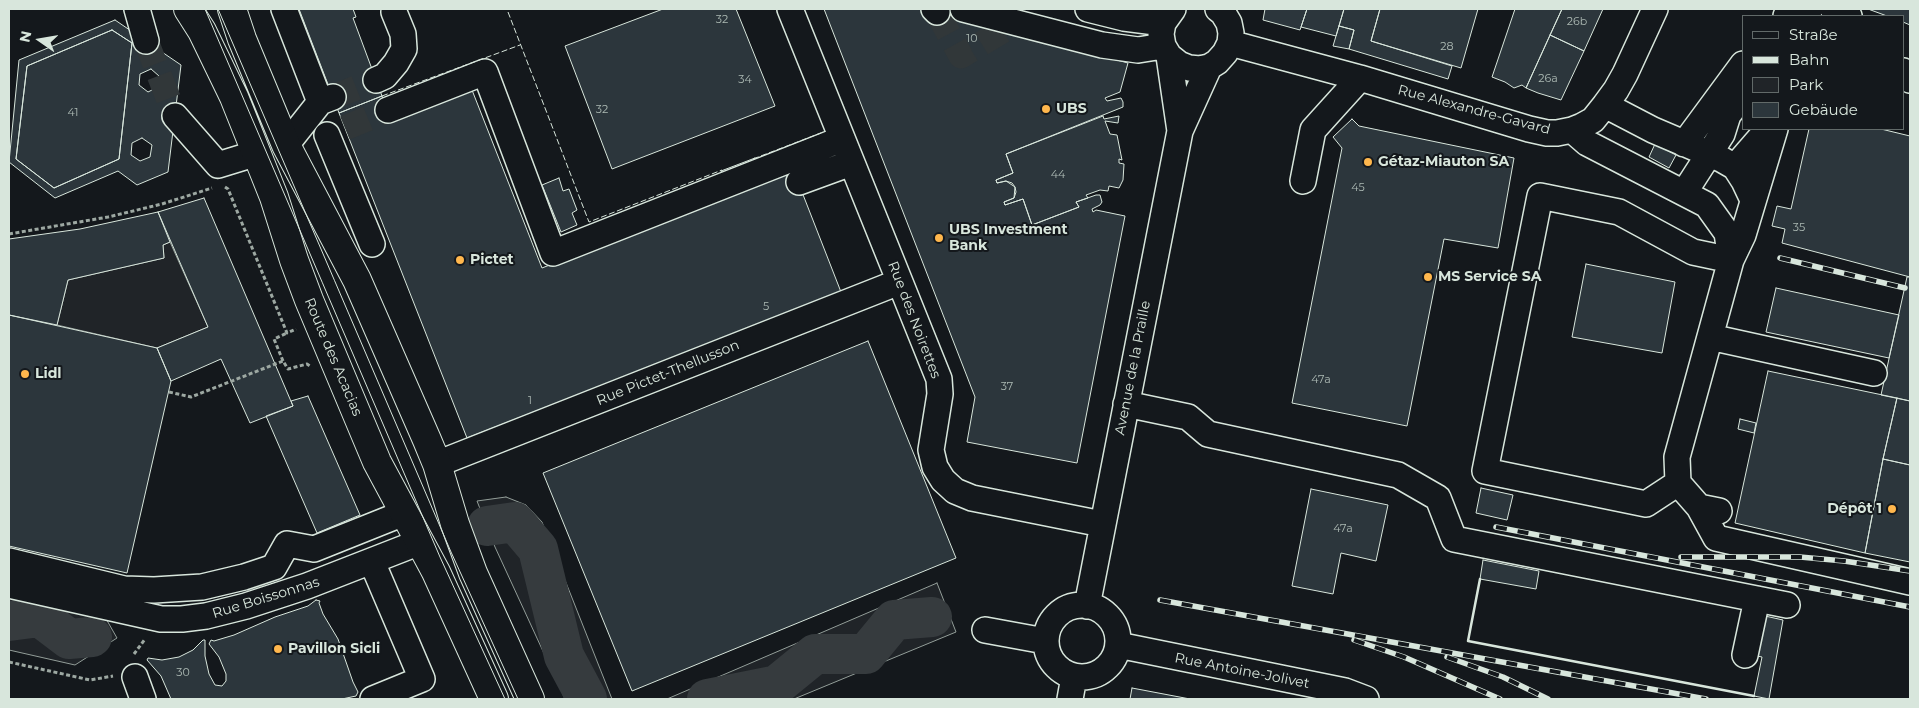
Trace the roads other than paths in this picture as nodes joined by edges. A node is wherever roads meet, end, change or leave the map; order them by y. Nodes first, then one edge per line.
1 (137, 9) edge
2 (188, 9) edge
3 (232, 9) edge
4 (284, 9) edge
5 (790, 9) edge
6 (963, 9) edge
7 (1088, 9) edge
8 (1218, 9) edge
9 (1655, 9) edge
10 (1810, 9) edge
11 (1833, 9) edge
12 (394, 12) dead end
13 (1788, 15) edge
14 (1847, 15) edge
15 (1167, 33) edge
16 (146, 41) tunnel mouth
17 (1230, 43) junction
18 (1742, 65) edge
19 (1209, 67) junction
20 (1360, 78) junction
21 (376, 80) tunnel mouth
22 (1742, 96) edge
23 (1605, 105) junction
24 (388, 110) tunnel mouth
25 (175, 116) tunnel mouth
26 (1742, 119) edge
27 (1572, 130) junction
28 (1767, 130) edge
29 (1775, 130) edge
30 (1180, 131) junction
31 (842, 139) junction
32 (1684, 144) junction
33 (1715, 144) junction
34 (286, 145) junction
35 (257, 153) junction
36 (851, 163) junction
37 (1735, 167) junction
38 (1303, 181) dead end
39 (799, 182) dead end
40 (1684, 193) junction
41 (1753, 200) junction
42 (372, 244) dead end
43 (1731, 260) junction
44 (899, 282) junction
45 (1710, 337) junction
46 (1874, 373) dead end
47 (1126, 404) junction
48 (437, 464) junction
49 (1678, 483) junction
50 (404, 512) junction
51 (1102, 524) junction
52 (420, 542) junction
53 (9, 561) edge
54 (372, 562) junction
55 (1910, 582) edge
56 (9, 585) edge
57 (1757, 599) junction
58 (1787, 605) dead end
59 (1087, 606) junction
60 (985, 630) dead end
61 (1045, 641) junction
62 (1118, 644) junction
63 (1745, 655) dead end
64 (1072, 688) edge
65 (1292, 690) edge
66 (374, 699) edge
67 (494, 699) edge
68 (530, 699) edge
69 (1366, 699) edge

1 - 16 street
2 - 35 main road, Route des Acacias
3 - 34 main road
4 - 34 street
5 - 31 street, Rue des Noirettes
6 - 15 street
7 - 15 street
8 - 17 street
9 - 23 street, Rue Alexandre-Gavard
10 - 13 street
11 - 14 street
12 - 21 street
15 - 19 street
15 - 30 street, Avenue de la Praille
17 - 19 street
17 - 20 street, Rue Alexandre-Gavard
18 - 32 street
19 - 30 street, Avenue de la Praille
20 - 27 street, Rue Alexandre-Gavard
20 - 38 street
22 - 33 street
23 - 27 street, Rue Alexandre-Gavard
23 - 32 street
24 - 31 street
25 - 35 street
26 - 33 street
27 - 40 street
28 - 37 street
29 - 41 street
30 - 47 street, Avenue de la Praille
31 - 36 street, Rue des Noirettes
32 - 33 street
33 - 37 street
33 - 40 street
34 - 42 street
34 - 48 main road
35 - 50 main road, Route des Acacias
36 - 39 street
36 - 44 street, Rue des Noirettes
37 - 41 street
40 - 43 street
41 - 43 street
43 - 45 street
43 - 49 street
44 - 48 street, Rue Pictet-Thellusson
44 - 51 street, Rue des Noirettes
45 - 46 street
45 - 49 street
47 - 51 street, Avenue de la Praille
47 - 57 street
48 - 68 main road
49 - 55 street
50 - 52 main road, Route des Acacias
50 - 53 street
51 - 59 street, Avenue de la Praille
52 - 54 street, Rue Boissonnas
52 - 67 main road, Route des Acacias
54 - 56 street, Rue Boissonnas
54 - 66 street
57 - 58 street
57 - 63 street
59 - 61 street
59 - 62 street
60 - 61 street
61 - 64 street
62 - 64 street
62 - 65 street, Rue Antoine-Jolivet
65 - 69 street, Rue Antoine-Jolivet

